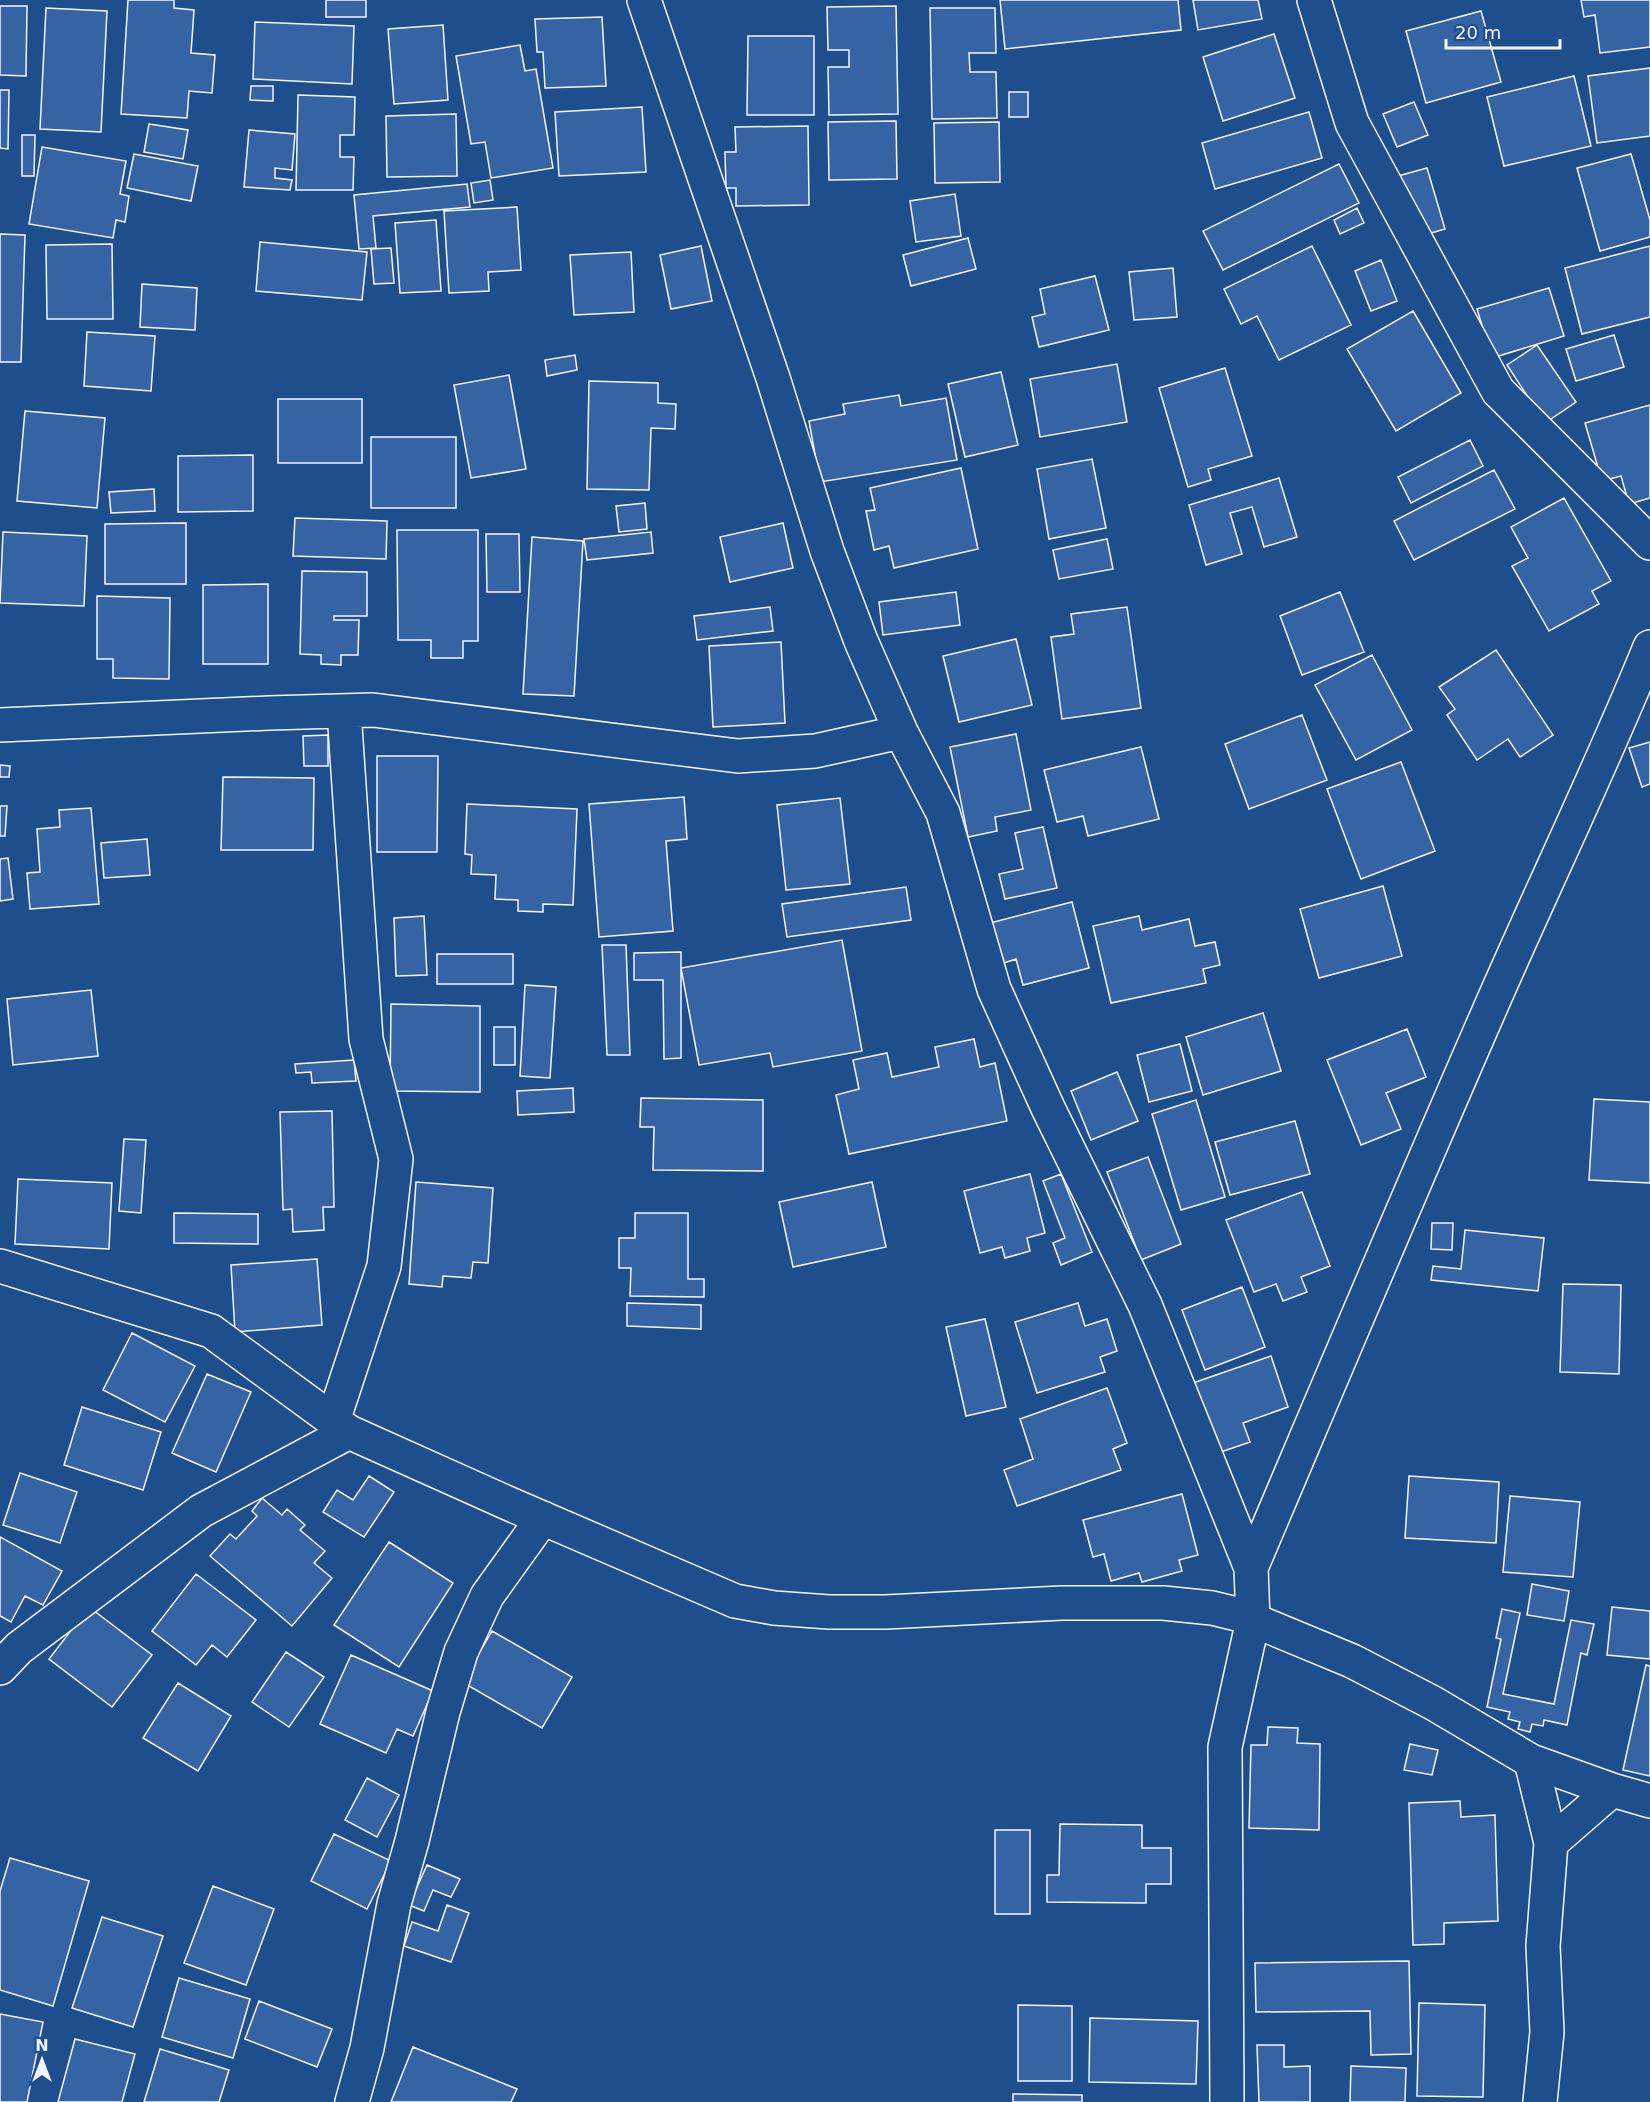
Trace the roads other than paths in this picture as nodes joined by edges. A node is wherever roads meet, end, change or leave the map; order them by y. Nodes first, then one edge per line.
1 (644, 0) edge
2 (1314, 0) edge
3 (1650, 543) edge
4 (1650, 647) edge
5 (344, 711) junction
6 (0, 725) edge
7 (901, 732) junction
8 (0, 1266) edge
9 (341, 1426) junction
10 (543, 1518) junction
11 (1251, 1568) junction
12 (1253, 1620) junction
13 (6, 1653) edge
14 (1531, 1761) junction
15 (1612, 1790) junction
16 (1650, 1801) edge
17 (1551, 1843) junction
18 (352, 2102) edge
19 (1227, 2102) edge
20 (1540, 2102) edge

1 - 7 street
2 - 3 street
4 - 11 street
5 - 6 street
5 - 7 street
5 - 9 street
7 - 11 street
8 - 9 street
9 - 10 street
9 - 13 street
10 - 12 street
10 - 18 street
11 - 12 street
12 - 14 street
12 - 19 street
14 - 15 street
14 - 17 street
15 - 16 street
15 - 17 street
17 - 20 street

